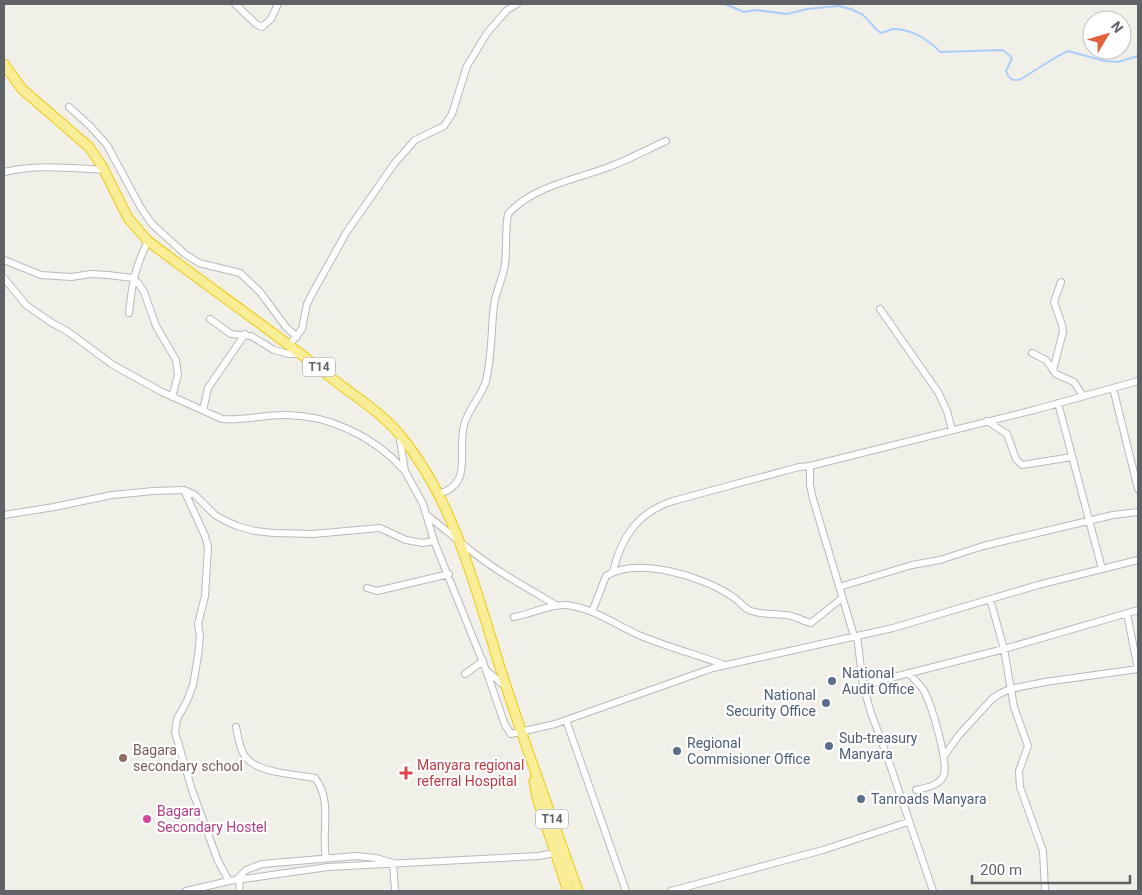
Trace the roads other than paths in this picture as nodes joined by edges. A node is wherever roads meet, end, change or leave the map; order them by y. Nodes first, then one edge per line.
1 (235, 4) edge
2 (278, 4) edge
3 (517, 4) edge
4 (4, 64) edge
5 (69, 107) dead end
6 (666, 141) dead end
7 (104, 170) junction
8 (4, 172) edge
9 (148, 241) junction
10 (4, 260) edge
11 (4, 278) edge
12 (133, 278) junction
13 (1061, 282) dead end
14 (880, 309) dead end
15 (129, 313) dead end
16 (210, 319) dead end
17 (245, 334) junction
18 (297, 337) junction
19 (289, 345) junction
20 (1032, 353) dead end
21 (301, 354) junction
22 (1053, 370) junction
23 (1138, 381) edge
24 (1112, 388) junction
25 (1083, 396) junction
26 (172, 397) junction
27 (1058, 403) junction
28 (203, 410) junction
29 (987, 421) junction
30 (952, 430) junction
31 (399, 434) junction
32 (1072, 457) junction
33 (810, 466) junction
34 (405, 471) junction
35 (1138, 489) edge
36 (184, 490) junction
37 (438, 494) junction
38 (1138, 512) edge
39 (4, 515) edge
40 (428, 516) junction
41 (1090, 521) junction
42 (459, 540) junction
43 (434, 541) junction
44 (1138, 560) edge
45 (1102, 569) junction
46 (614, 572) junction
47 (448, 574) junction
48 (839, 587) junction
49 (367, 588) dead end
50 (842, 598) junction
51 (990, 599) junction
52 (556, 605) junction
53 (1138, 610) edge
54 (592, 612) junction
55 (1127, 614) junction
56 (514, 617) dead end
57 (855, 636) junction
58 (1004, 649) junction
59 (483, 661) junction
60 (727, 665) junction
61 (486, 670) junction
62 (908, 673) junction
63 (465, 674) dead end
64 (863, 685) junction
65 (507, 688) junction
66 (1010, 689) junction
67 (566, 720) junction
68 (236, 727) dead end
69 (521, 731) junction
70 (944, 756) junction
71 (916, 790) dead end
72 (908, 822) junction
73 (559, 851) junction
74 (326, 858) junction
75 (393, 863) junction
76 (235, 880) junction
77 (186, 891) edge
78 (240, 891) edge
79 (395, 891) edge
80 (568, 891) edge
81 (578, 891) edge
82 (626, 891) edge
83 (670, 891) edge
84 (933, 891) edge
85 (1045, 891) edge

1 - 2 street
3 - 18 street
4 - 7 highway, T14
5 - 18 street
6 - 37 street
7 - 8 street
7 - 9 highway, T14
9 - 12 street
9 - 19 highway, T14
10 - 12 street
11 - 26 street
12 - 15 street
12 - 26 street
13 - 22 street
14 - 30 street
16 - 17 street
17 - 21 street
17 - 28 street
18 - 19 street
19 - 21 highway, T14
20 - 22 street
21 - 31 highway, T14
22 - 25 street
23 - 24 street
24 - 25 street
24 - 35 street
25 - 27 street
26 - 28 street
27 - 29 street
27 - 32 street
28 - 34 street
29 - 30 street
29 - 32 street
30 - 33 street
31 - 34 street
31 - 37 highway, T14
32 - 41 street
33 - 46 street
33 - 48 street
34 - 40 street
36 - 39 street
36 - 43 street
36 - 76 street
37 - 42 highway, T14
38 - 41 street
40 - 42 street
40 - 43 street
41 - 45 street
41 - 48 street
42 - 52 street
42 - 65 highway, T14
43 - 47 street
44 - 45 street
45 - 51 street
46 - 50 street
46 - 54 street
47 - 49 street
47 - 59 street
48 - 50 street
50 - 57 street
51 - 57 street
51 - 58 street
52 - 54 street
52 - 56 street
53 - 55 street
54 - 60 street
55 - 58 street
55 - 66 street
57 - 60 street
57 - 64 street
58 - 62 street
58 - 66 street
59 - 61 street
59 - 63 street
60 - 67 street
61 - 65 street
61 - 69 street
62 - 64 street
62 - 70 street
64 - 72 street
65 - 69 highway, T14
66 - 70 street
66 - 85 street
67 - 69 street
67 - 82 street
68 - 74 street
69 - 73 highway, T14
70 - 71 street
72 - 83 street
72 - 84 street
73 - 75 street
73 - 80 highway, T14
73 - 81 highway, T14
74 - 75 street
74 - 76 street
75 - 76 street
75 - 79 street
76 - 77 street
76 - 78 street

